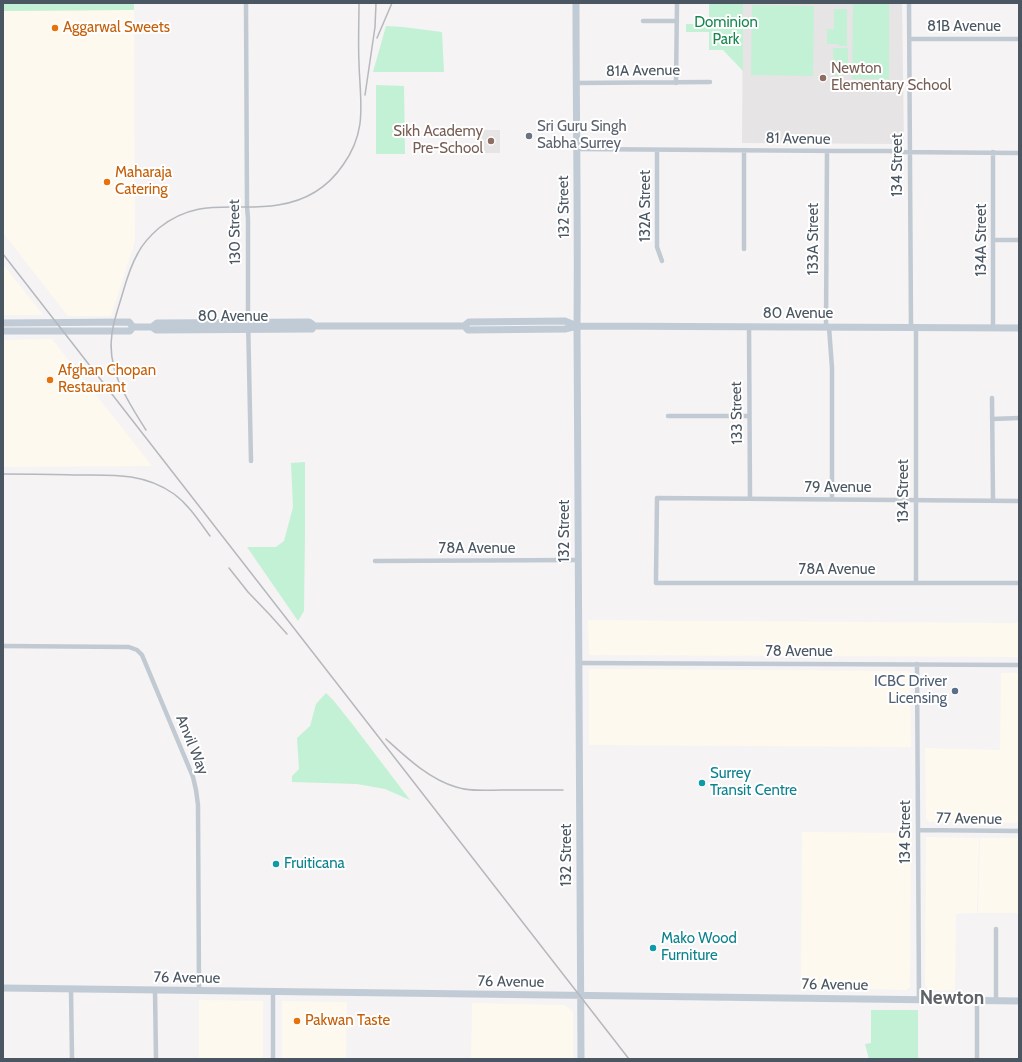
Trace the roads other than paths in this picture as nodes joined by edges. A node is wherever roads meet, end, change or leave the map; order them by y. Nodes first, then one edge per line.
1 (246, 3) edge
2 (576, 3) edge
3 (677, 3) edge
4 (910, 3) edge
5 (643, 21) dead end
6 (676, 21) junction
7 (910, 39) junction
8 (1019, 39) edge
9 (710, 82) dead end
10 (576, 83) junction
11 (676, 83) junction
12 (576, 149) junction
13 (657, 150) junction
14 (744, 150) junction
15 (827, 151) junction
16 (910, 152) junction
17 (993, 152) junction
18 (1019, 152) edge
19 (994, 240) junction
20 (1019, 240) edge
21 (744, 249) dead end
22 (662, 261) dead end
23 (3, 323) edge
24 (12, 323) junction
25 (248, 326) junction
26 (577, 326) junction
27 (3, 327) edge
28 (133, 327) junction
29 (749, 327) junction
30 (828, 327) junction
31 (913, 327) junction
32 (993, 328) junction
33 (1019, 328) edge
34 (3, 331) edge
35 (992, 398) dead end
36 (668, 416) dead end
37 (750, 416) junction
38 (992, 418) junction
39 (1019, 418) edge
40 (251, 461) dead end
41 (750, 499) junction
42 (832, 499) junction
43 (916, 500) junction
44 (992, 500) junction
45 (1019, 500) edge
46 (578, 560) junction
47 (375, 561) dead end
48 (656, 582) joint
49 (916, 582) junction
50 (1019, 583) edge
51 (3, 646) edge
52 (579, 663) junction
53 (917, 664) junction
54 (1019, 665) edge
55 (918, 830) junction
56 (1019, 831) edge
57 (996, 929) dead end
58 (3, 988) edge
59 (71, 989) junction
60 (155, 990) junction
61 (199, 991) junction
62 (273, 992) junction
63 (581, 996) junction
64 (919, 1000) junction
65 (977, 1001) junction
66 (996, 1001) junction
67 (1019, 1001) edge
68 (72, 1059) edge
69 (156, 1059) edge
70 (273, 1059) edge
71 (581, 1059) edge
72 (977, 1059) edge

1 - 25 street, 130 Street
2 - 10 main road, 132 Street
3 - 6 street
4 - 7 street, 134 Street
5 - 6 street
6 - 11 street
7 - 8 street, 81B Avenue
7 - 16 street, 134 Street
9 - 11 street, 81A Avenue
10 - 11 street, 81A Avenue
10 - 12 main road, 132 Street
12 - 13 street, 81 Avenue
12 - 26 main road, 132 Street
13 - 14 street, 81 Avenue
13 - 22 street, 132A Street
14 - 15 street, 81 Avenue
14 - 21 street
15 - 16 street, 81 Avenue
15 - 30 street, 133A Street
16 - 17 street, 81 Avenue
16 - 31 street, 134 Street
17 - 18 street, 81 Avenue
17 - 19 street, 134A Street
19 - 20 street
19 - 32 street, 134A Street
23 - 24 main road, 80 Avenue
24 - 27 main road
24 - 28 main road, 80 Avenue
25 - 26 main road, 80 Avenue
25 - 28 main road, 80 Avenue
25 - 40 street, 130 Street
26 - 29 main road, 80 Avenue
26 - 46 main road, 132 Street
28 - 34 main road, 80 Avenue
29 - 30 main road, 80 Avenue
29 - 37 street, 133 Street
30 - 31 main road, 80 Avenue
30 - 42 street, 133A Street
31 - 32 main road, 80 Avenue
31 - 43 street, 134 Street
32 - 33 main road, 80 Avenue
35 - 38 street
36 - 37 street
37 - 41 street, 133 Street
38 - 39 street
38 - 44 street
41 - 42 street, 79 Avenue
41 - 48 street, 79 Avenue
42 - 43 street, 79 Avenue
43 - 44 street, 79 Avenue
43 - 49 street, 134 Street
44 - 45 street, 79 Avenue
46 - 47 street, 78A Avenue
46 - 52 main road, 132 Street
48 - 49 street, 78A Avenue
49 - 50 street, 78A Avenue
51 - 61 street, Anvil Way
52 - 53 street, 78 Avenue
52 - 63 main road, 132 Street
53 - 54 street, 78 Avenue
53 - 55 street, 134 Street
55 - 56 street, 77 Avenue
55 - 64 street, 134 Street
57 - 66 street
58 - 59 main road, 76 Avenue
59 - 60 main road, 76 Avenue
59 - 68 street
60 - 61 main road, 76 Avenue
60 - 69 street
61 - 62 main road, 76 Avenue
62 - 63 main road, 76 Avenue
62 - 70 street
63 - 64 main road, 76 Avenue
63 - 71 main road, 132 Street
64 - 65 main road, 76 Avenue
65 - 66 main road, 76 Avenue
65 - 72 street
66 - 67 main road, 76 Avenue

